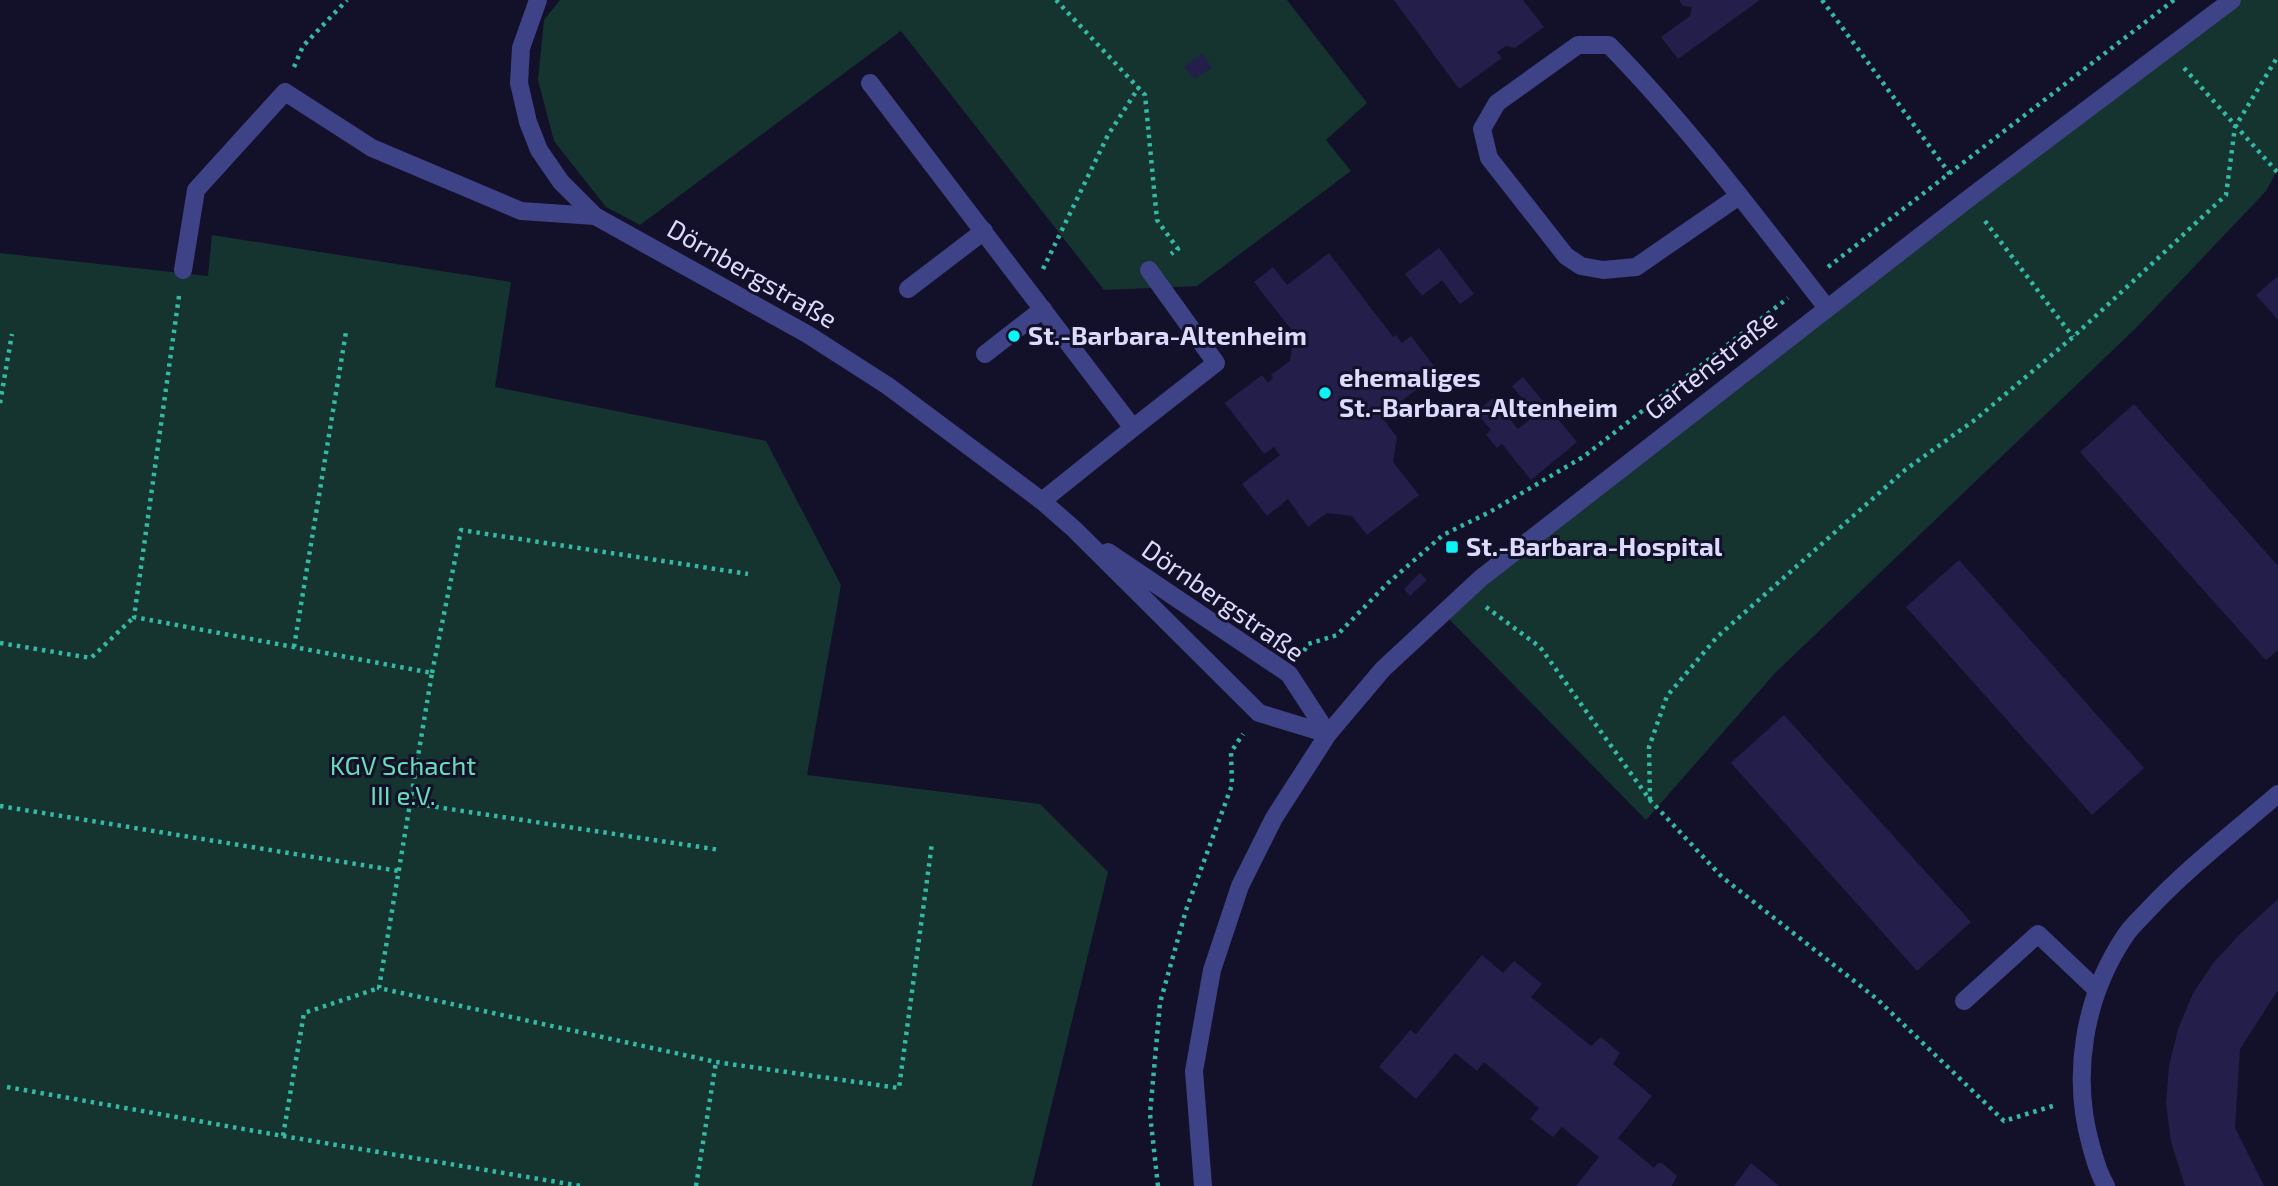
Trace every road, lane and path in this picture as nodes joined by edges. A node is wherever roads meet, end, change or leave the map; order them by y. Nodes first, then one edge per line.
1 (346, 0) edge
2 (538, 0) edge
3 (1056, 0) edge
4 (1822, 0) edge
5 (2232, 0) edge
6 (2168, 49) junction
7 (2278, 56) edge
8 (870, 83) dead end
9 (1139, 87) junction
10 (285, 92) junction
11 (2235, 127) junction
12 (2278, 173) edge
13 (1739, 196) junction
14 (1968, 199) junction
15 (595, 216) junction
16 (984, 231) junction
17 (1149, 270) joint
18 (183, 271) joint
19 (908, 289) dead end
20 (1031, 294) junction
21 (1827, 308) junction
22 (1043, 309) junction
23 (346, 332) dead end
24 (12, 334) dead end
25 (2073, 337) junction
26 (985, 354) dead end
27 (0, 403) edge
28 (1133, 428) junction
29 (1042, 501) junction
30 (1074, 529) junction
31 (748, 574) dead end
32 (1466, 592) junction
33 (134, 617) junction
34 (0, 643) edge
35 (294, 647) junction
36 (432, 673) junction
37 (1328, 734) junction
38 (2278, 794) edge
39 (1650, 800) junction
40 (410, 803) junction
41 (0, 806) edge
42 (932, 844) dead end
43 (720, 850) dead end
44 (399, 871) junction
45 (379, 988) junction
46 (2097, 990) junction
47 (1964, 1002) dead end
48 (716, 1062) junction
49 (7, 1087) dead end
50 (2081, 1098) junction
51 (283, 1136) junction
52 (581, 1186) edge
53 (696, 1186) edge
54 (1203, 1186) edge
55 (2105, 1186) edge

1 - 10 path
2 - 15 street, Dörnbergstraße
3 - 9 path
4 - 14 path
5 - 6 street, Gartenstraße
6 - 11 path
6 - 14 street, Gartenstraße
7 - 11 path
8 - 16 street
9 - 17 path
9 - 20 path
10 - 15 street
10 - 18 street
11 - 12 path
11 - 25 path
13 - 13 street
13 - 21 street
14 - 21 street, Gartenstraße
14 - 25 path
15 - 29 street, Dörnbergstraße
16 - 19 street
16 - 20 street
17 - 28 street
18 - 33 path
20 - 22 street
21 - 32 street, Gartenstraße
22 - 26 street
22 - 28 street
23 - 35 path
24 - 27 path
25 - 39 path
28 - 29 street
29 - 30 street, Dörnbergstraße
30 - 37 street, Dörnbergstraße
30 - 37 street, Dörnbergstraße
31 - 36 path
32 - 37 street, Gartenstraße
32 - 39 path
33 - 34 path
33 - 35 path
35 - 36 path
36 - 40 path
37 - 54 street, Gartenstraße
38 - 46 street
39 - 50 path
40 - 43 path
40 - 44 path
41 - 44 path
42 - 48 path
44 - 45 path
45 - 48 path
45 - 51 path
46 - 47 street
46 - 50 street
48 - 53 path
49 - 51 path
50 - 55 street
51 - 52 path

